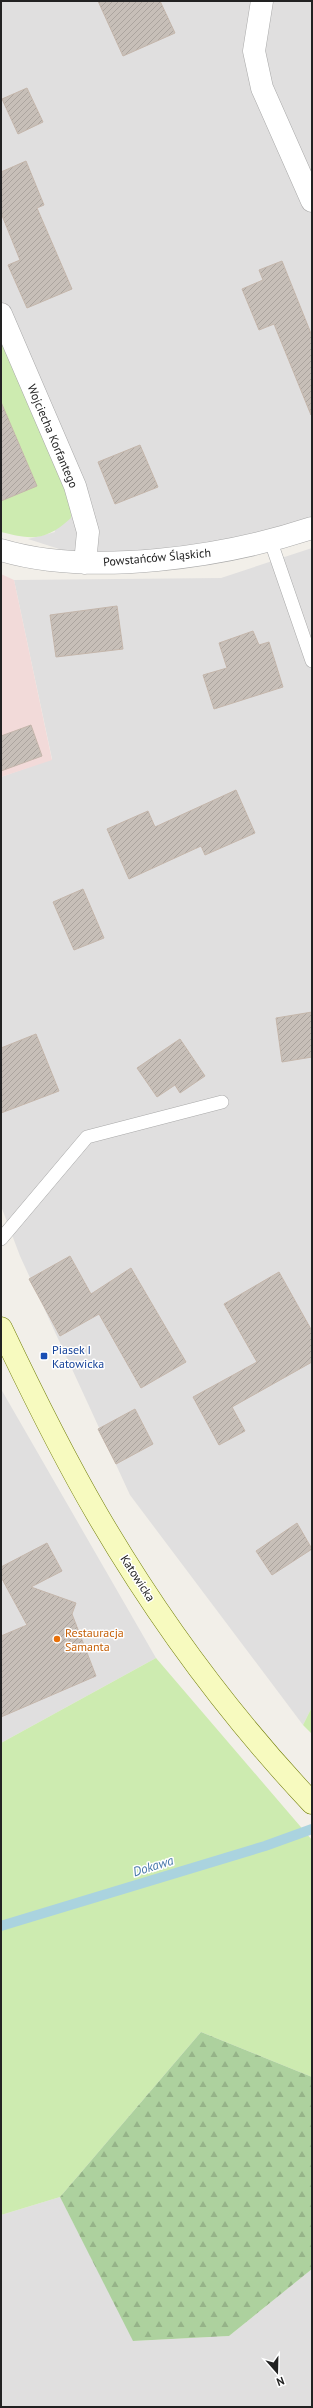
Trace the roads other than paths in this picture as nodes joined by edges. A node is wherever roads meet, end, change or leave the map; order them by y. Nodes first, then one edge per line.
1 (262, 1) edge
2 (312, 201) edge
3 (1, 314) edge
4 (312, 528) edge
5 (271, 542) junction
6 (1, 550) edge
7 (85, 563) junction
8 (312, 661) edge
9 (222, 1102) dead end
10 (1, 1239) edge
11 (1, 1328) edge
12 (312, 1803) edge

1 - 2 street
3 - 7 street, Wojciecha Korfantego
4 - 5 street, Powstańców Śląskich
5 - 7 street, Powstańców Śląskich
5 - 8 lane
6 - 7 street, Powstańców Śląskich
9 - 10 lane
11 - 12 street, Katowicka

